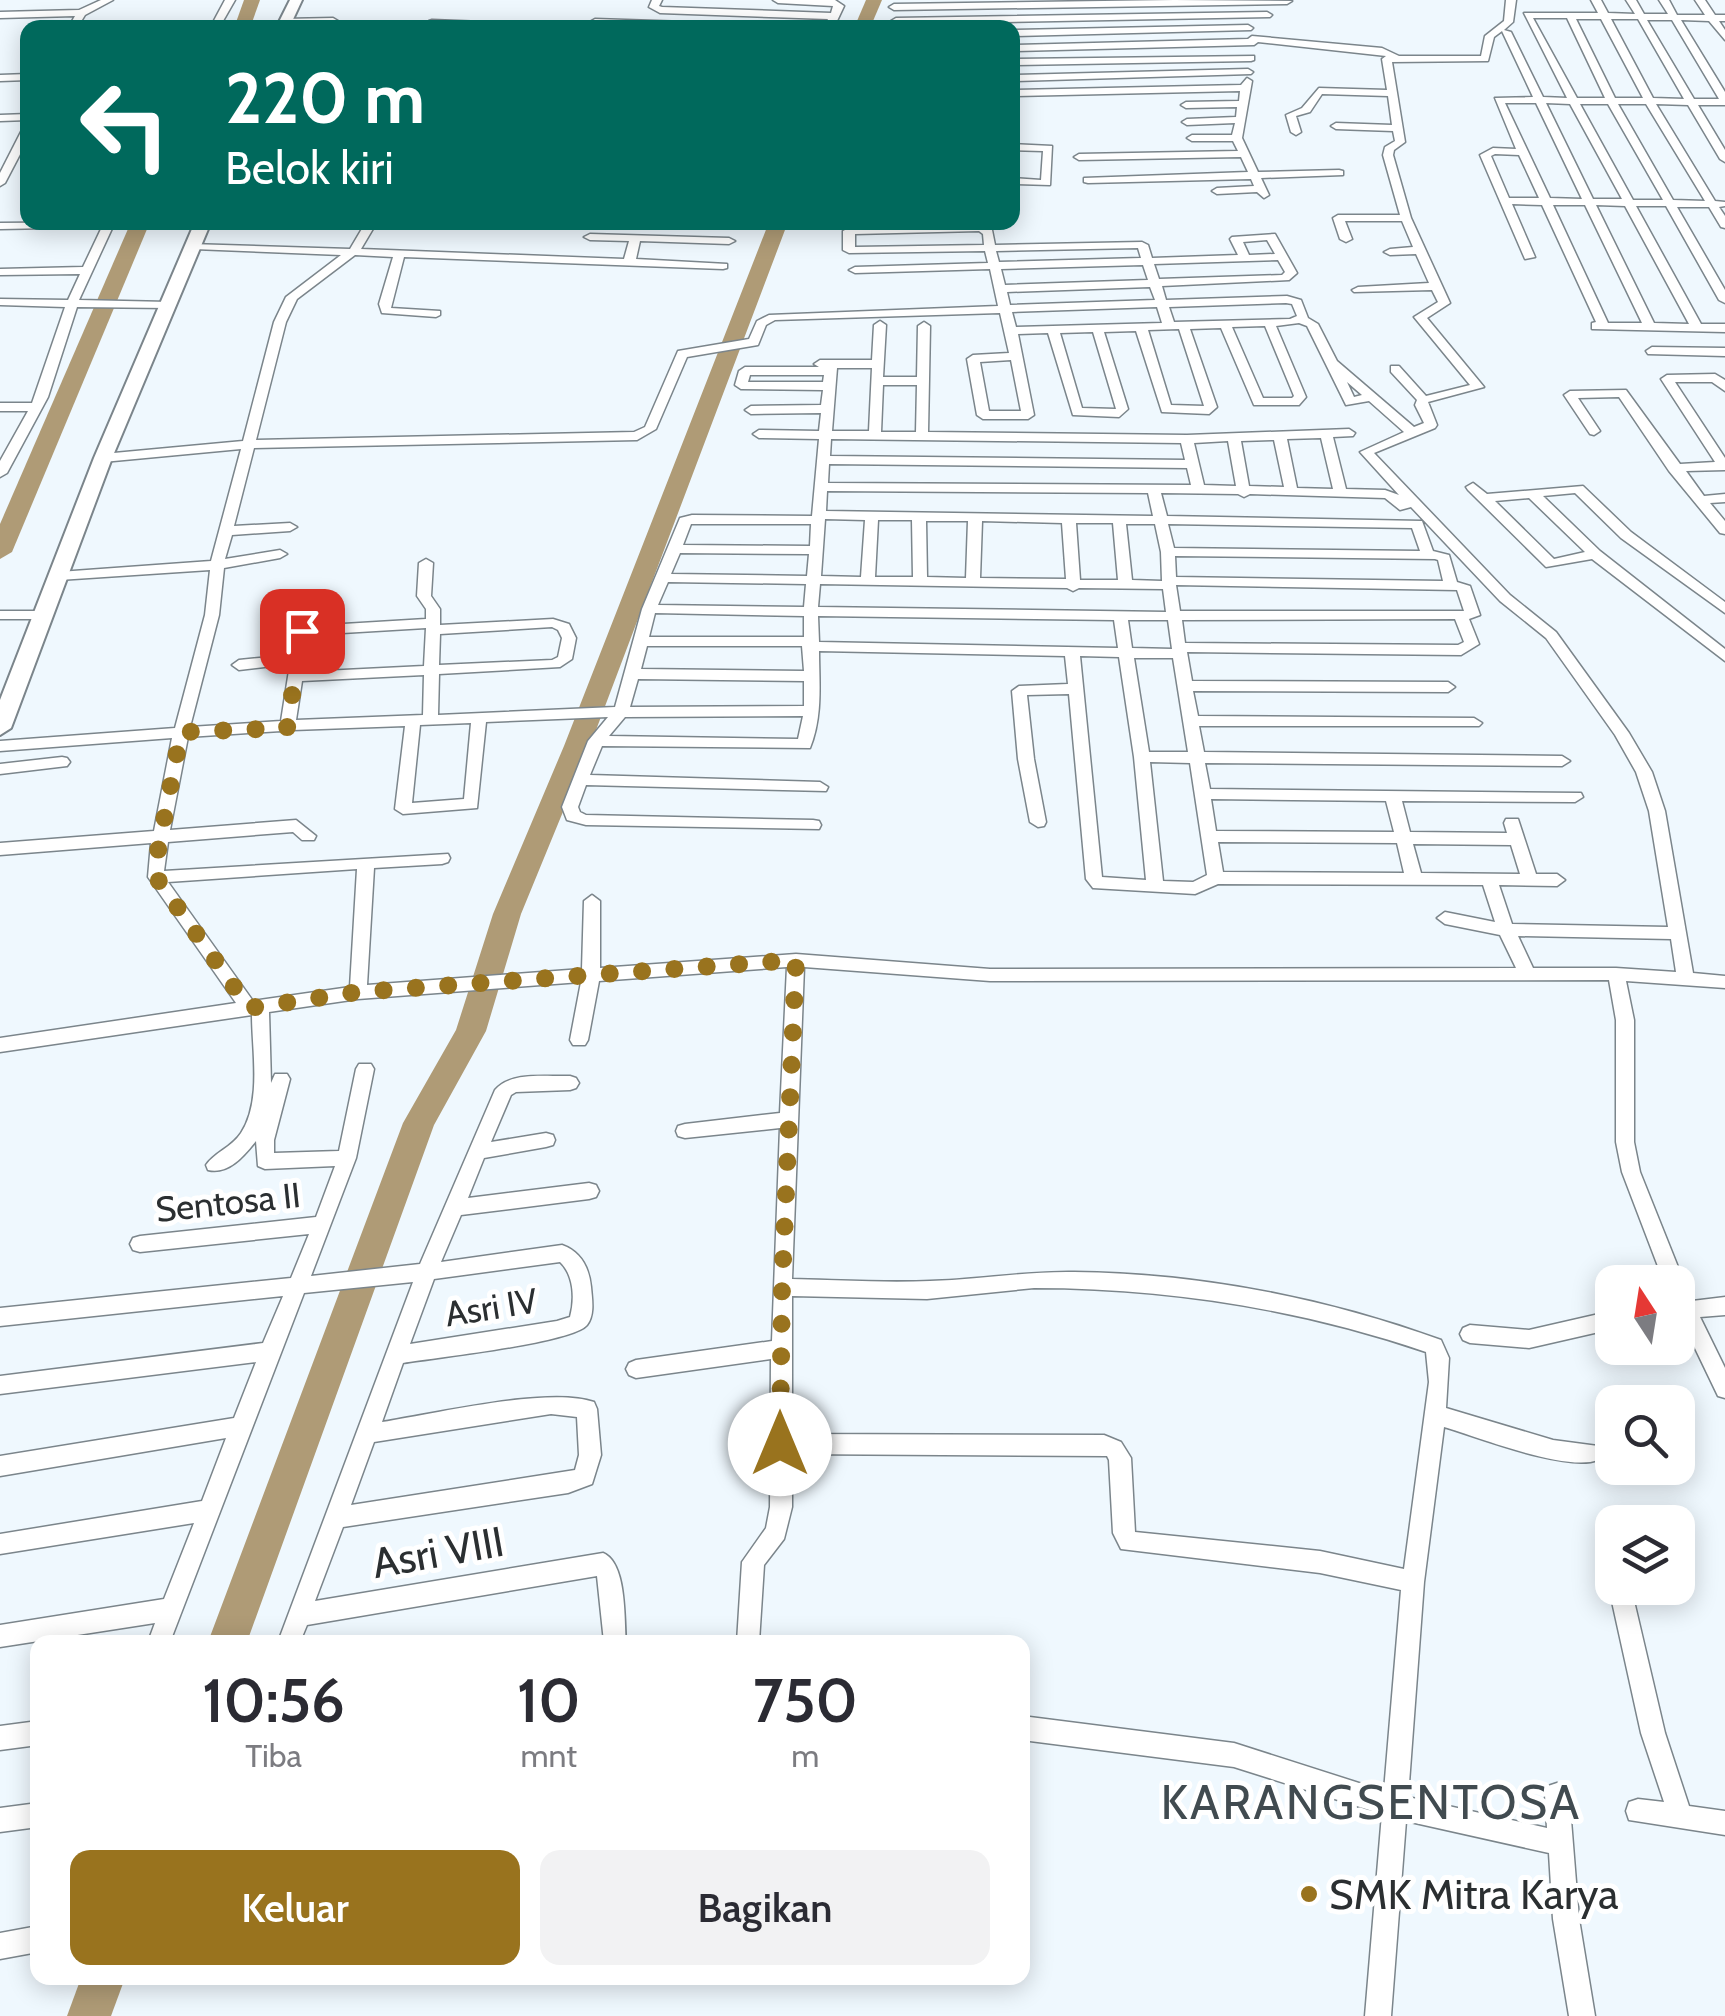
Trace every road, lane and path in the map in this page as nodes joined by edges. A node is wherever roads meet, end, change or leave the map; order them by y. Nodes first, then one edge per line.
1 (108, 0) edge
2 (657, 0) edge
3 (778, 0) edge
4 (852, 0) edge
5 (947, 0) edge
6 (1512, 0) edge
7 (1596, 0) edge
8 (1631, 0) edge
9 (1664, 0) edge
10 (1700, 0) edge
11 (1235, 1) edge
12 (1287, 1) edge
13 (963, 2) edge
14 (1088, 2) edge
15 (737, 6) edge
16 (894, 7) dead end
17 (81, 13) junction
18 (836, 13) junction
19 (0, 15) edge
20 (1242, 15) junction
21 (1268, 15) dead end
22 (1570, 16) junction
23 (1607, 17) junction
24 (1641, 17) junction
25 (1676, 17) junction
26 (1093, 18) junction
27 (1719, 18) edge
28 (77, 20) edge
29 (832, 20) edge
30 (1020, 21) edge
31 (1097, 31) junction
32 (1500, 32) junction
33 (1538, 32) junction
34 (1020, 33) edge
35 (1251, 36) junction
36 (1725, 38) edge
37 (1101, 46) junction
38 (1020, 48) edge
39 (1395, 56) junction
40 (1251, 58) junction
41 (1106, 61) junction
42 (1020, 62) edge
43 (1248, 72) junction
44 (1110, 75) junction
45 (1020, 86) edge
46 (1020, 87) edge
47 (1245, 88) junction
48 (1115, 92) junction
49 (1390, 93) junction
50 (1536, 100) junction
51 (1574, 100) junction
52 (1611, 100) junction
53 (1650, 101) junction
54 (1725, 101) edge
55 (1688, 102) junction
56 (1242, 104) junction
57 (1186, 105) dead end
58 (1240, 120) junction
59 (1187, 122) dead end
60 (1336, 126) dead end
61 (1398, 128) junction
62 (1296, 132) dead end
63 (1192, 138) dead end
64 (1237, 138) junction
65 (1130, 144) dead end
66 (1020, 146) edge
67 (20, 151) edge
68 (1524, 152) junction
69 (1244, 154) junction
70 (1137, 156) junction
71 (1080, 157) dead end
72 (1725, 158) edge
73 (8, 168) junction
74 (20, 168) edge
75 (1339, 173) dead end
76 (1255, 176) junction
77 (1144, 178) junction
78 (1088, 180) dead end
79 (1020, 181) edge
80 (0, 183) edge
81 (1217, 191) dead end
82 (1507, 201) junction
83 (1547, 202) junction
84 (1588, 202) junction
85 (1630, 202) junction
86 (1671, 203) junction
87 (1719, 204) edge
88 (1406, 218) junction
89 (1725, 225) edge
90 (107, 230) edge
91 (200, 230) edge
92 (367, 230) edge
93 (849, 230) edge
94 (986, 230) edge
95 (988, 232) junction
96 (590, 237) dead end
97 (634, 238) junction
98 (1346, 239) dead end
99 (729, 241) dead end
100 (194, 246) junction
101 (1083, 246) junction
102 (990, 248) junction
103 (355, 250) junction
104 (1421, 250) junction
105 (1390, 252) dead end
106 (398, 254) junction
107 (1282, 258) junction
108 (1529, 258) dead end
109 (1245, 259) junction
110 (629, 262) junction
111 (1149, 262) junction
112 (724, 266) dead end
113 (994, 266) junction
114 (88, 270) junction
115 (855, 270) dead end
116 (0, 272) edge
117 (1156, 282) junction
118 (1436, 286) junction
119 (1000, 289) junction
120 (1358, 290) dead end
121 (1725, 300) edge
122 (0, 302) edge
123 (79, 303) junction
124 (1164, 304) junction
125 (170, 305) junction
126 (1005, 309) junction
127 (436, 313) dead end
128 (1302, 320) junction
129 (1269, 323) junction
130 (1225, 324) junction
131 (1176, 325) junction
132 (880, 326) dead end
133 (924, 326) dead end
134 (1141, 326) junction
135 (1650, 327) junction
136 (1053, 328) junction
137 (1096, 328) junction
138 (1697, 328) junction
139 (1725, 328) edge
140 (1011, 331) junction
141 (1652, 351) dead end
142 (1725, 352) edge
143 (1018, 356) junction
144 (878, 364) junction
145 (1394, 369) dead end
146 (830, 374) junction
147 (877, 382) junction
148 (922, 382) junction
149 (1725, 387) edge
150 (1423, 400) junction
151 (0, 407) edge
152 (36, 407) junction
153 (826, 409) junction
154 (751, 410) dead end
155 (1594, 431) dead end
156 (824, 433) junction
157 (874, 433) junction
158 (1349, 433) dead end
159 (1413, 433) junction
160 (759, 434) dead end
161 (1326, 434) junction
162 (922, 437) junction
163 (1280, 437) junction
164 (1187, 439) junction
165 (1234, 440) junction
166 (250, 444) junction
167 (103, 458) junction
168 (824, 460) junction
169 (1193, 464) junction
170 (1725, 466) edge
171 (1674, 468) junction
172 (0, 473) edge
173 (821, 487) junction
174 (1198, 489) junction
175 (1154, 490) junction
176 (1244, 492) junction
177 (1292, 493) junction
178 (1532, 493) junction
179 (1341, 494) junction
180 (1725, 498) edge
181 (1700, 500) junction
182 (872, 514) junction
183 (919, 515) junction
184 (975, 516) junction
185 (818, 517) junction
186 (1119, 521) junction
187 (1069, 522) junction
188 (1163, 522) junction
189 (1418, 524) junction
190 (290, 527) dead end
191 (1725, 530) edge
192 (226, 531) junction
193 (676, 549) junction
194 (818, 550) junction
195 (1168, 552) junction
196 (280, 554) dead end
197 (1594, 554) junction
198 (1428, 555) junction
199 (426, 564) dead end
200 (216, 565) junction
201 (60, 576) junction
202 (661, 578) junction
203 (813, 580) junction
204 (868, 581) junction
205 (920, 582) junction
206 (1169, 583) junction
207 (973, 584) junction
208 (1451, 585) junction
209 (1073, 586) junction
210 (1126, 586) junction
211 (650, 609) junction
212 (1725, 609) edge
213 (811, 612) junction
214 (1, 614) edge
215 (1174, 614) junction
216 (45, 616) junction
217 (1120, 616) junction
218 (1461, 617) junction
219 (433, 626) junction
220 (641, 641) junction
221 (809, 644) junction
222 (1179, 651) junction
223 (1072, 654) junction
224 (1126, 654) junction
225 (1725, 656) edge
226 (239, 664) dead end
227 (430, 664) junction
228 (297, 669) junction
229 (632, 674) junction
230 (814, 676) junction
231 (1185, 686) junction
232 (1448, 686) dead end
233 (1074, 689) junction
234 (812, 711) junction
235 (613, 713) junction
236 (479, 720) junction
237 (1191, 720) junction
238 (422, 722) junction
239 (1474, 723) dead end
240 (0, 728) edge
241 (287, 728) junction
242 (181, 732) junction
243 (596, 740) junction
244 (0, 746) edge
245 (1196, 756) junction
246 (1142, 757) junction
247 (1562, 761) dead end
248 (62, 762) dead end
249 (0, 769) edge
250 (581, 780) junction
251 (820, 788) dead end
252 (1204, 794) junction
253 (1575, 797) dead end
254 (1393, 798) junction
255 (1038, 822) dead end
256 (813, 825) dead end
257 (160, 836) junction
258 (308, 836) dead end
259 (1209, 836) junction
260 (1404, 839) junction
261 (0, 849) edge
262 (442, 858) dead end
263 (366, 863) junction
264 (156, 877) junction
265 (1216, 878) junction
266 (1414, 880) junction
267 (1557, 880) dead end
268 (1530, 881) junction
269 (1490, 882) junction
270 (1156, 887) junction
271 (592, 901) dead end
272 (1445, 918) dead end
273 (1506, 930) junction
274 (1676, 934) junction
275 (796, 960) junction
276 (591, 974) junction
277 (1528, 974) junction
278 (1616, 974) junction
279 (1686, 980) junction
280 (1725, 982) edge
281 (358, 992) junction
282 (254, 1007) junction
283 (579, 1040) dead end
284 (0, 1045) edge
285 (365, 1069) dead end
286 (281, 1079) dead end
287 (570, 1083) dead end
288 (788, 1120) junction
289 (685, 1131) dead end
290 (546, 1140) dead end
291 (478, 1152) junction
292 (346, 1158) junction
293 (215, 1166) dead end
294 (589, 1191) dead end
295 (454, 1208) junction
296 (323, 1224) junction
297 (140, 1244) dead end
298 (1667, 1265) edge
299 (427, 1272) junction
300 (295, 1286) junction
301 (782, 1286) junction
302 (1695, 1305) edge
303 (1725, 1306) edge
304 (0, 1317) edge
305 (1595, 1324) edge
306 (1695, 1332) edge
307 (1470, 1334) dead end
308 (780, 1348) junction
309 (270, 1351) junction
310 (396, 1355) junction
311 (636, 1370) dead end
312 (0, 1385) edge
313 (1725, 1389) edge
314 (1432, 1414) junction
315 (241, 1426) junction
316 (365, 1434) junction
317 (780, 1444) junction
318 (1590, 1453) dead end
319 (0, 1466) edge
320 (208, 1510) junction
321 (336, 1518) junction
322 (0, 1544) edge
323 (1413, 1582) junction
324 (1624, 1605) edge
325 (173, 1609) junction
326 (300, 1614) junction
327 (162, 1635) edge
328 (292, 1635) edge
329 (614, 1635) edge
330 (748, 1635) edge
331 (0, 1636) edge
332 (1030, 1729) edge
333 (30, 1735) edge
334 (0, 1738) edge
335 (1557, 1794) dead end
336 (1394, 1806) junction
337 (1638, 1811) dead end
338 (30, 1816) edge
339 (1681, 1817) junction
340 (0, 1820) edge
341 (1725, 1823) edge
342 (1561, 1843) junction
343 (30, 1940) edge
344 (0, 1946) edge
345 (1378, 2016) edge
346 (1582, 2016) edge

1 - 17 street
2 - 15 street
3 - 18 street
4 - 18 street
5 - 13 street
6 - 32 street
7 - 23 street
8 - 24 street
9 - 25 street
10 - 27 street
11 - 12 street
11 - 14 street
11 - 20 street
13 - 14 street
13 - 16 street
14 - 26 street
15 - 18 street
17 - 19 street
17 - 28 street
18 - 29 street
20 - 21 street
20 - 26 street
20 - 35 street
22 - 23 street
22 - 33 street
22 - 52 street
23 - 24 street
23 - 53 street
24 - 25 street
24 - 55 street
25 - 27 street
25 - 54 street
26 - 30 street
26 - 31 street
27 - 36 street
31 - 34 street
31 - 35 street
31 - 37 street
32 - 33 street
32 - 39 street
32 - 50 street
33 - 51 street
35 - 37 street
35 - 39 street
35 - 40 street
37 - 38 street
37 - 41 street
39 - 49 street
40 - 41 street
40 - 43 street
41 - 42 street
41 - 44 street
43 - 44 street
43 - 47 street
44 - 45 street
44 - 48 street
46 - 48 street
47 - 48 street
47 - 56 street
49 - 61 street
49 - 62 street
50 - 51 street
50 - 68 street
50 - 84 street
51 - 52 street
51 - 85 street
52 - 53 street
52 - 86 street
53 - 55 street
53 - 87 street
54 - 55 street
55 - 72 street
56 - 57 street
56 - 58 street
58 - 59 street
58 - 64 street
60 - 61 street
61 - 88 street
63 - 64 street
64 - 69 street
65 - 70 street
66 - 79 street
67 - 73 street
68 - 82 street
68 - 83 street
69 - 70 street
69 - 76 street
70 - 71 street
70 - 77 street
73 - 74 street
73 - 80 street
75 - 76 street
76 - 77 street
76 - 81 street
77 - 78 street
82 - 83 street
82 - 108 street
83 - 84 street
83 - 135 street
84 - 85 street
84 - 135 street
85 - 86 street
85 - 138 street
86 - 87 street
86 - 121 street
87 - 89 street
88 - 98 street
88 - 104 street
90 - 114 street
91 - 100 main road
92 - 103 street
93 - 102 street
94 - 95 street
95 - 101 street
95 - 102 street
96 - 97 street
97 - 99 street
97 - 110 street
100 - 103 street
100 - 125 main road
101 - 102 street
101 - 111 street
102 - 113 street
103 - 106 street
103 - 166 street
104 - 105 street
104 - 118 street
106 - 110 street
106 - 127 street
107 - 109 street
107 - 109 street
107 - 117 street
109 - 111 street
110 - 112 street
111 - 113 street
111 - 117 street
113 - 115 street
113 - 119 street
114 - 116 street
114 - 123 street
117 - 119 street
117 - 124 street
118 - 120 street
118 - 150 street
119 - 126 street
122 - 123 street
123 - 125 street
123 - 152 street
124 - 126 street
124 - 128 street
124 - 131 street
125 - 167 main road
126 - 140 street
126 - 166 street
128 - 129 street
128 - 159 street
129 - 130 street
129 - 130 street
130 - 131 street
131 - 134 street
131 - 134 street
132 - 144 street
133 - 148 street
134 - 137 street
135 - 138 street
136 - 137 street
136 - 137 street
136 - 140 street
138 - 139 street
140 - 143 street
141 - 142 street
143 - 143 street
144 - 146 street
144 - 147 street
145 - 150 street
146 - 146 street
146 - 153 street
147 - 148 street
147 - 157 street
148 - 162 street
149 - 170 street
150 - 159 street
151 - 152 street
152 - 172 street
153 - 154 street
153 - 156 street
155 - 171 street
156 - 157 street
156 - 160 street
156 - 168 street
157 - 162 street
158 - 161 street
159 - 274 street
161 - 163 street
161 - 179 street
162 - 164 street
163 - 165 street
163 - 177 street
164 - 165 street
164 - 169 street
165 - 176 street
166 - 167 street
166 - 192 street
167 - 201 main road
168 - 169 street
168 - 173 street
169 - 174 street
170 - 171 street
171 - 181 street
173 - 175 street
173 - 185 street
174 - 175 street
174 - 176 street
175 - 188 street
176 - 177 street
177 - 179 street
178 - 197 street
178 - 197 street
178 - 212 street
179 - 189 street
180 - 181 street
181 - 191 street
182 - 183 street
182 - 185 street
182 - 204 street
183 - 184 street
183 - 205 street
184 - 187 street
184 - 207 street
185 - 193 street
185 - 194 street
186 - 187 street
186 - 188 street
186 - 210 street
187 - 209 street
188 - 189 street
188 - 195 street
189 - 198 street
190 - 192 street
192 - 200 street
193 - 194 street
193 - 202 street
194 - 203 street
195 - 198 street
195 - 206 street
196 - 200 street
197 - 225 street
198 - 208 street
199 - 219 street
200 - 201 street
200 - 242 street
201 - 216 main road
202 - 203 street
202 - 211 street
203 - 204 street
203 - 213 street
204 - 205 street
205 - 207 street
206 - 208 street
206 - 210 street
206 - 215 street
207 - 209 street
208 - 218 street
209 - 210 street
211 - 213 street
211 - 220 street
213 - 217 street
213 - 221 street
214 - 216 street
215 - 217 street
215 - 218 street
215 - 222 street
216 - 240 main road
217 - 224 street
218 - 222 street
219 - 227 street
219 - 227 street
219 - 228 street
220 - 221 street
220 - 229 street
221 - 223 street
221 - 230 street
222 - 224 street
222 - 231 street
223 - 224 street
223 - 233 street
224 - 246 street
226 - 228 street
227 - 228 street
227 - 238 street
228 - 241 street
229 - 230 street
229 - 235 street
230 - 234 street
231 - 232 street
231 - 237 street
233 - 255 street
233 - 270 street
234 - 235 street
234 - 243 street
235 - 236 street
235 - 243 street
236 - 238 street
236 - 238 street
237 - 239 street
237 - 245 street
238 - 241 street
241 - 242 street
242 - 244 street
242 - 257 street
243 - 250 street
245 - 246 street
245 - 247 street
245 - 252 street
246 - 270 street
248 - 249 street
250 - 251 street
250 - 256 street
252 - 254 street
252 - 259 street
253 - 254 street
254 - 260 street
257 - 258 street
257 - 261 street
257 - 264 street
259 - 260 street
259 - 265 street
260 - 266 street
260 - 268 street
262 - 263 street
263 - 264 street
263 - 281 street
264 - 282 street
265 - 266 street
265 - 270 street
266 - 269 street
267 - 268 street
268 - 269 street
269 - 273 street
271 - 276 street
272 - 273 street
273 - 274 street
273 - 277 street
274 - 279 street
275 - 276 street
275 - 277 street
275 - 288 street
276 - 281 street
276 - 283 street
277 - 278 street
278 - 279 street
278 - 298 street
279 - 280 street
281 - 282 street
282 - 284 street
282 - 293 street
285 - 292 street
286 - 292 street
287 - 291 street
288 - 289 street
288 - 301 street
290 - 291 street
291 - 295 street
292 - 296 street
294 - 295 street
295 - 299 street
296 - 297 street, Sentosa II
296 - 300 street
299 - 300 street
299 - 310 street
299 - 310 street, Asri IV
300 - 304 street
300 - 309 street
301 - 308 street
301 - 314 street
302 - 303 street
305 - 307 street
306 - 313 street
308 - 311 street
308 - 317 street
309 - 312 street
309 - 315 street
310 - 316 street
314 - 318 street
314 - 323 street
315 - 319 street
315 - 320 street
316 - 321 street
316 - 321 street
317 - 323 street
317 - 330 street
320 - 322 street
320 - 325 street
321 - 326 street
323 - 336 street
324 - 339 street
325 - 327 street
325 - 331 street
326 - 328 street
326 - 329 street, Asri VIII
332 - 336 street
333 - 334 street
335 - 342 street
336 - 342 street
336 - 345 street
337 - 339 street
338 - 340 street
339 - 341 street
342 - 346 street
343 - 344 street

